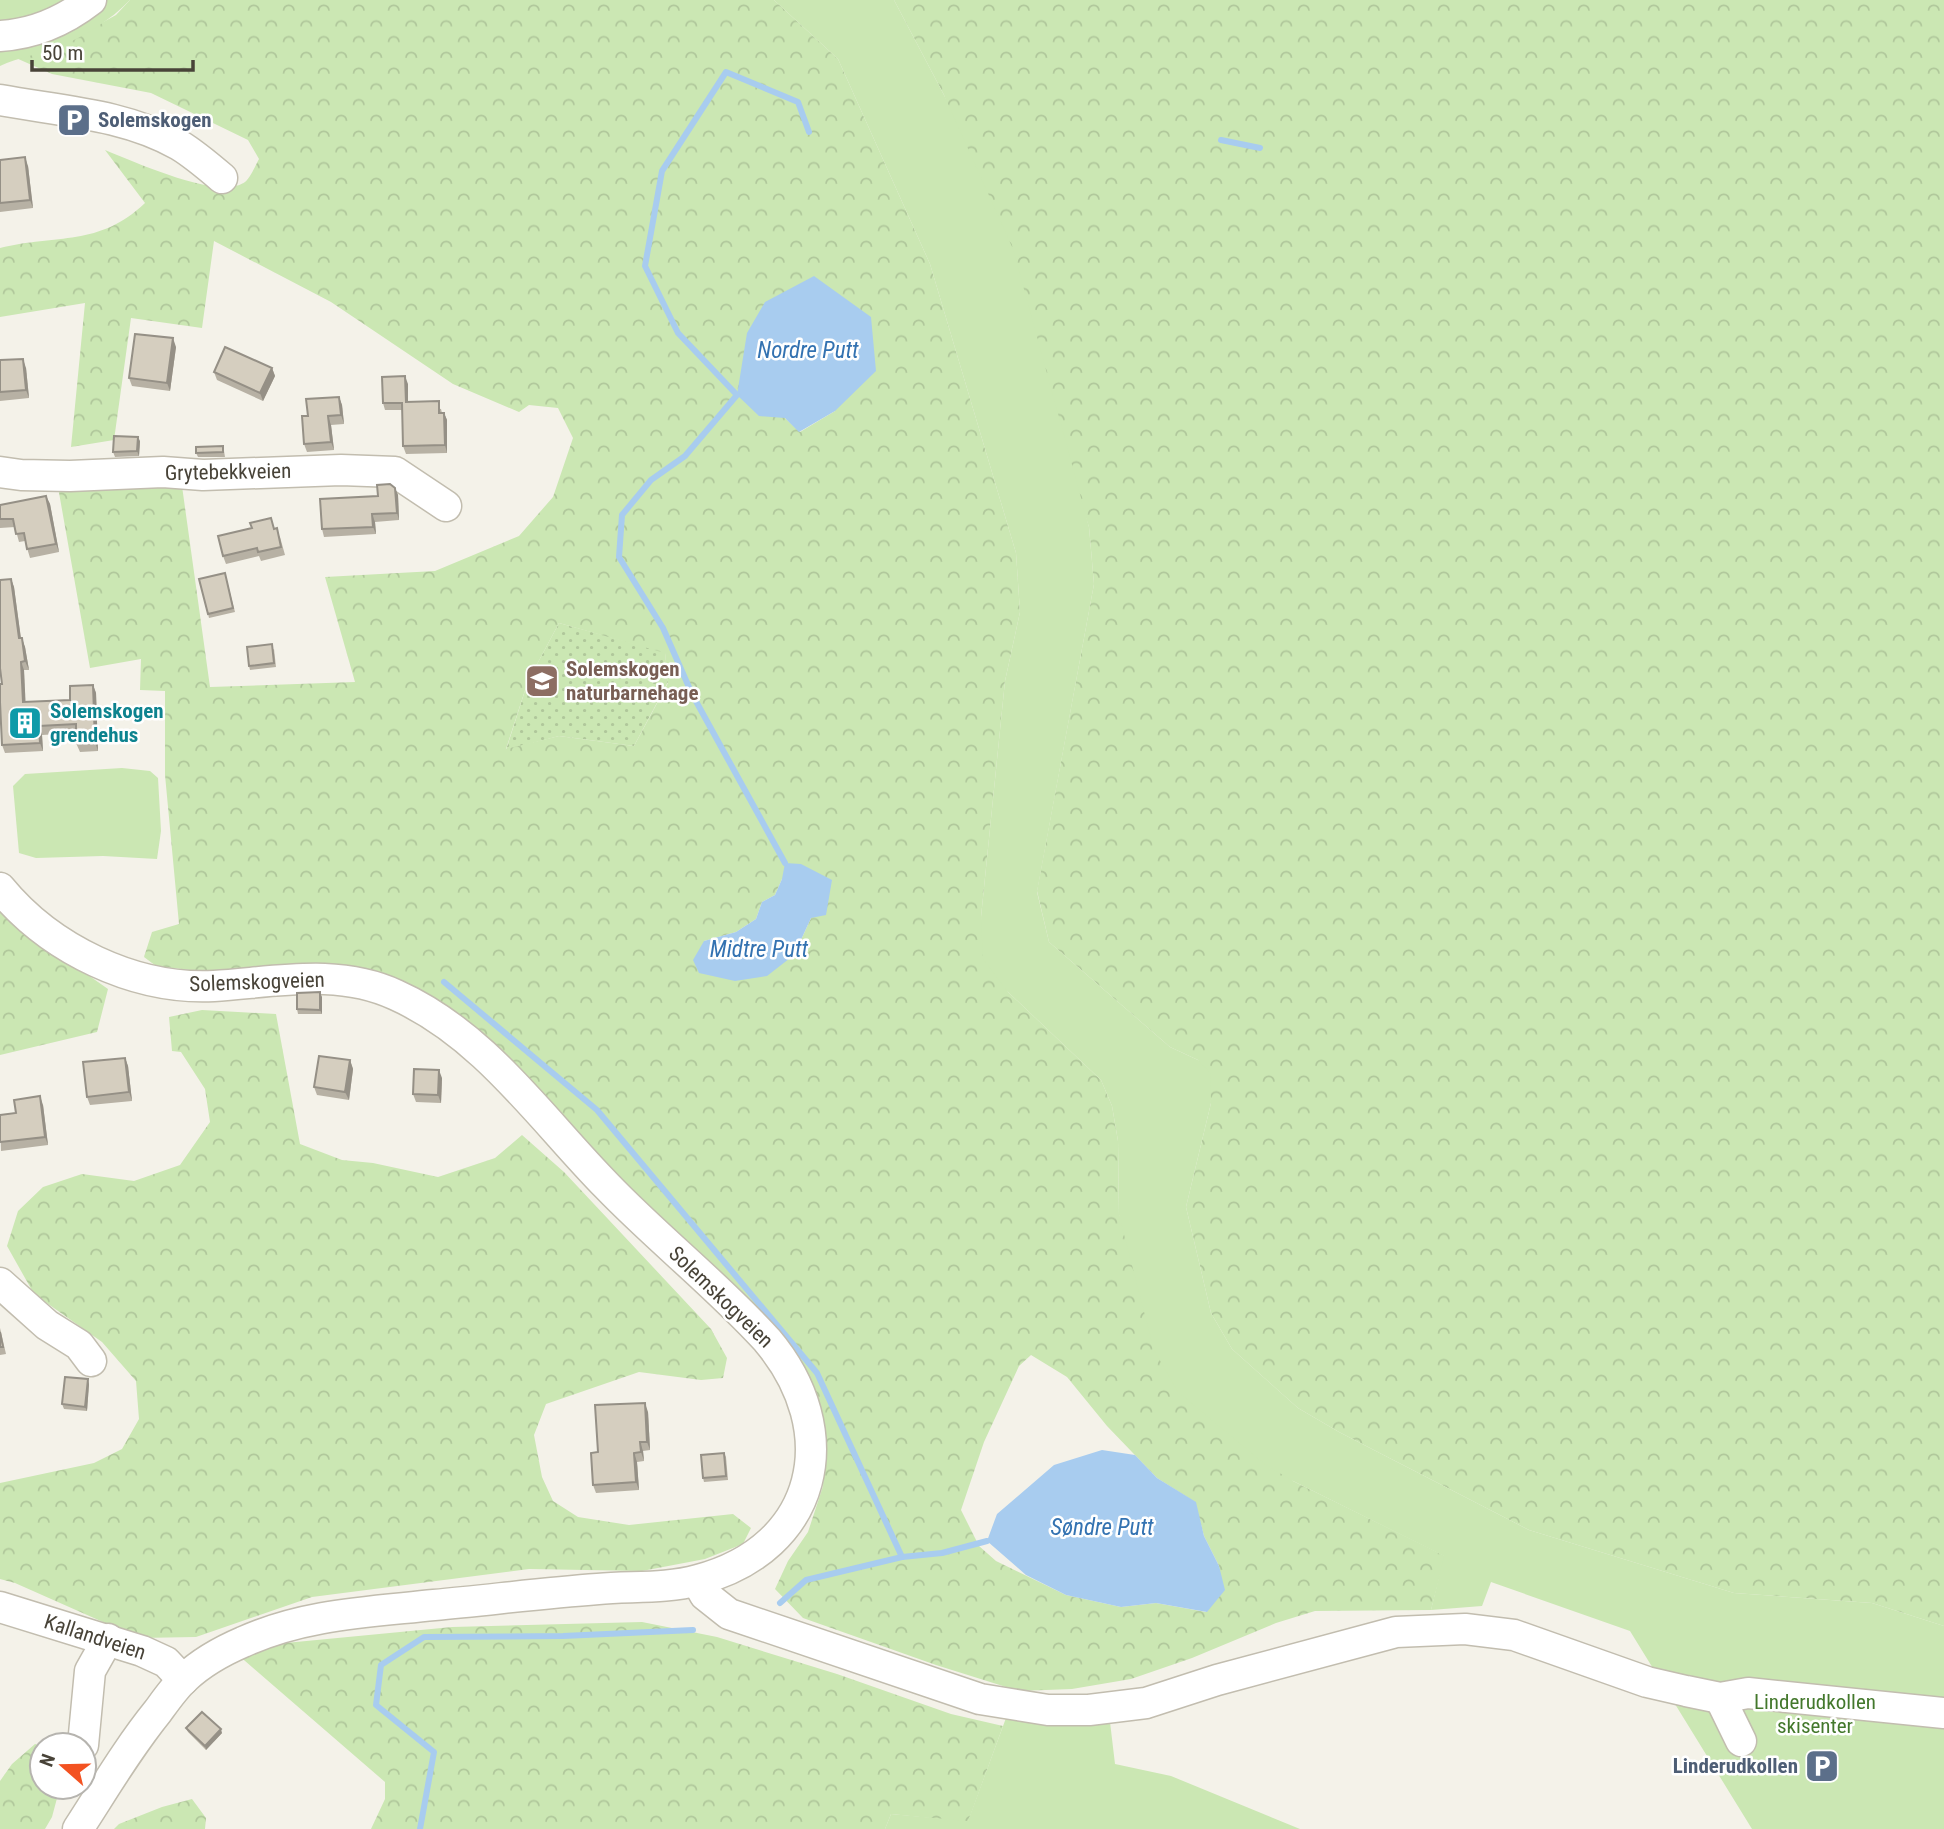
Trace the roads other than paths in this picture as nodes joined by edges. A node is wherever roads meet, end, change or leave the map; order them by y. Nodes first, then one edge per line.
1 (91, 0) edge
2 (0, 36) edge
3 (0, 100) edge
4 (222, 178) dead end
5 (0, 472) edge
6 (446, 506) dead end
7 (0, 887) edge
8 (0, 1283) edge
9 (91, 1361) dead end
10 (698, 1581) junction
11 (0, 1607) edge
12 (108, 1639) junction
13 (183, 1680) junction
14 (1720, 1698) junction
15 (1944, 1713) edge
16 (84, 1731) edge
17 (1741, 1741) dead end
18 (83, 1801) edge
19 (83, 1821) edge

1 - 2 street
3 - 4 street
5 - 6 street, Grytebekkveien
7 - 10 street, Solemskogveien
8 - 9 street
10 - 13 street, Solemskogveien
10 - 14 street
11 - 12 street, Kallandveien
12 - 13 street, Kallandveien
12 - 16 street
13 - 19 street, Solemskogveien
14 - 15 street
14 - 17 street
18 - 19 street

